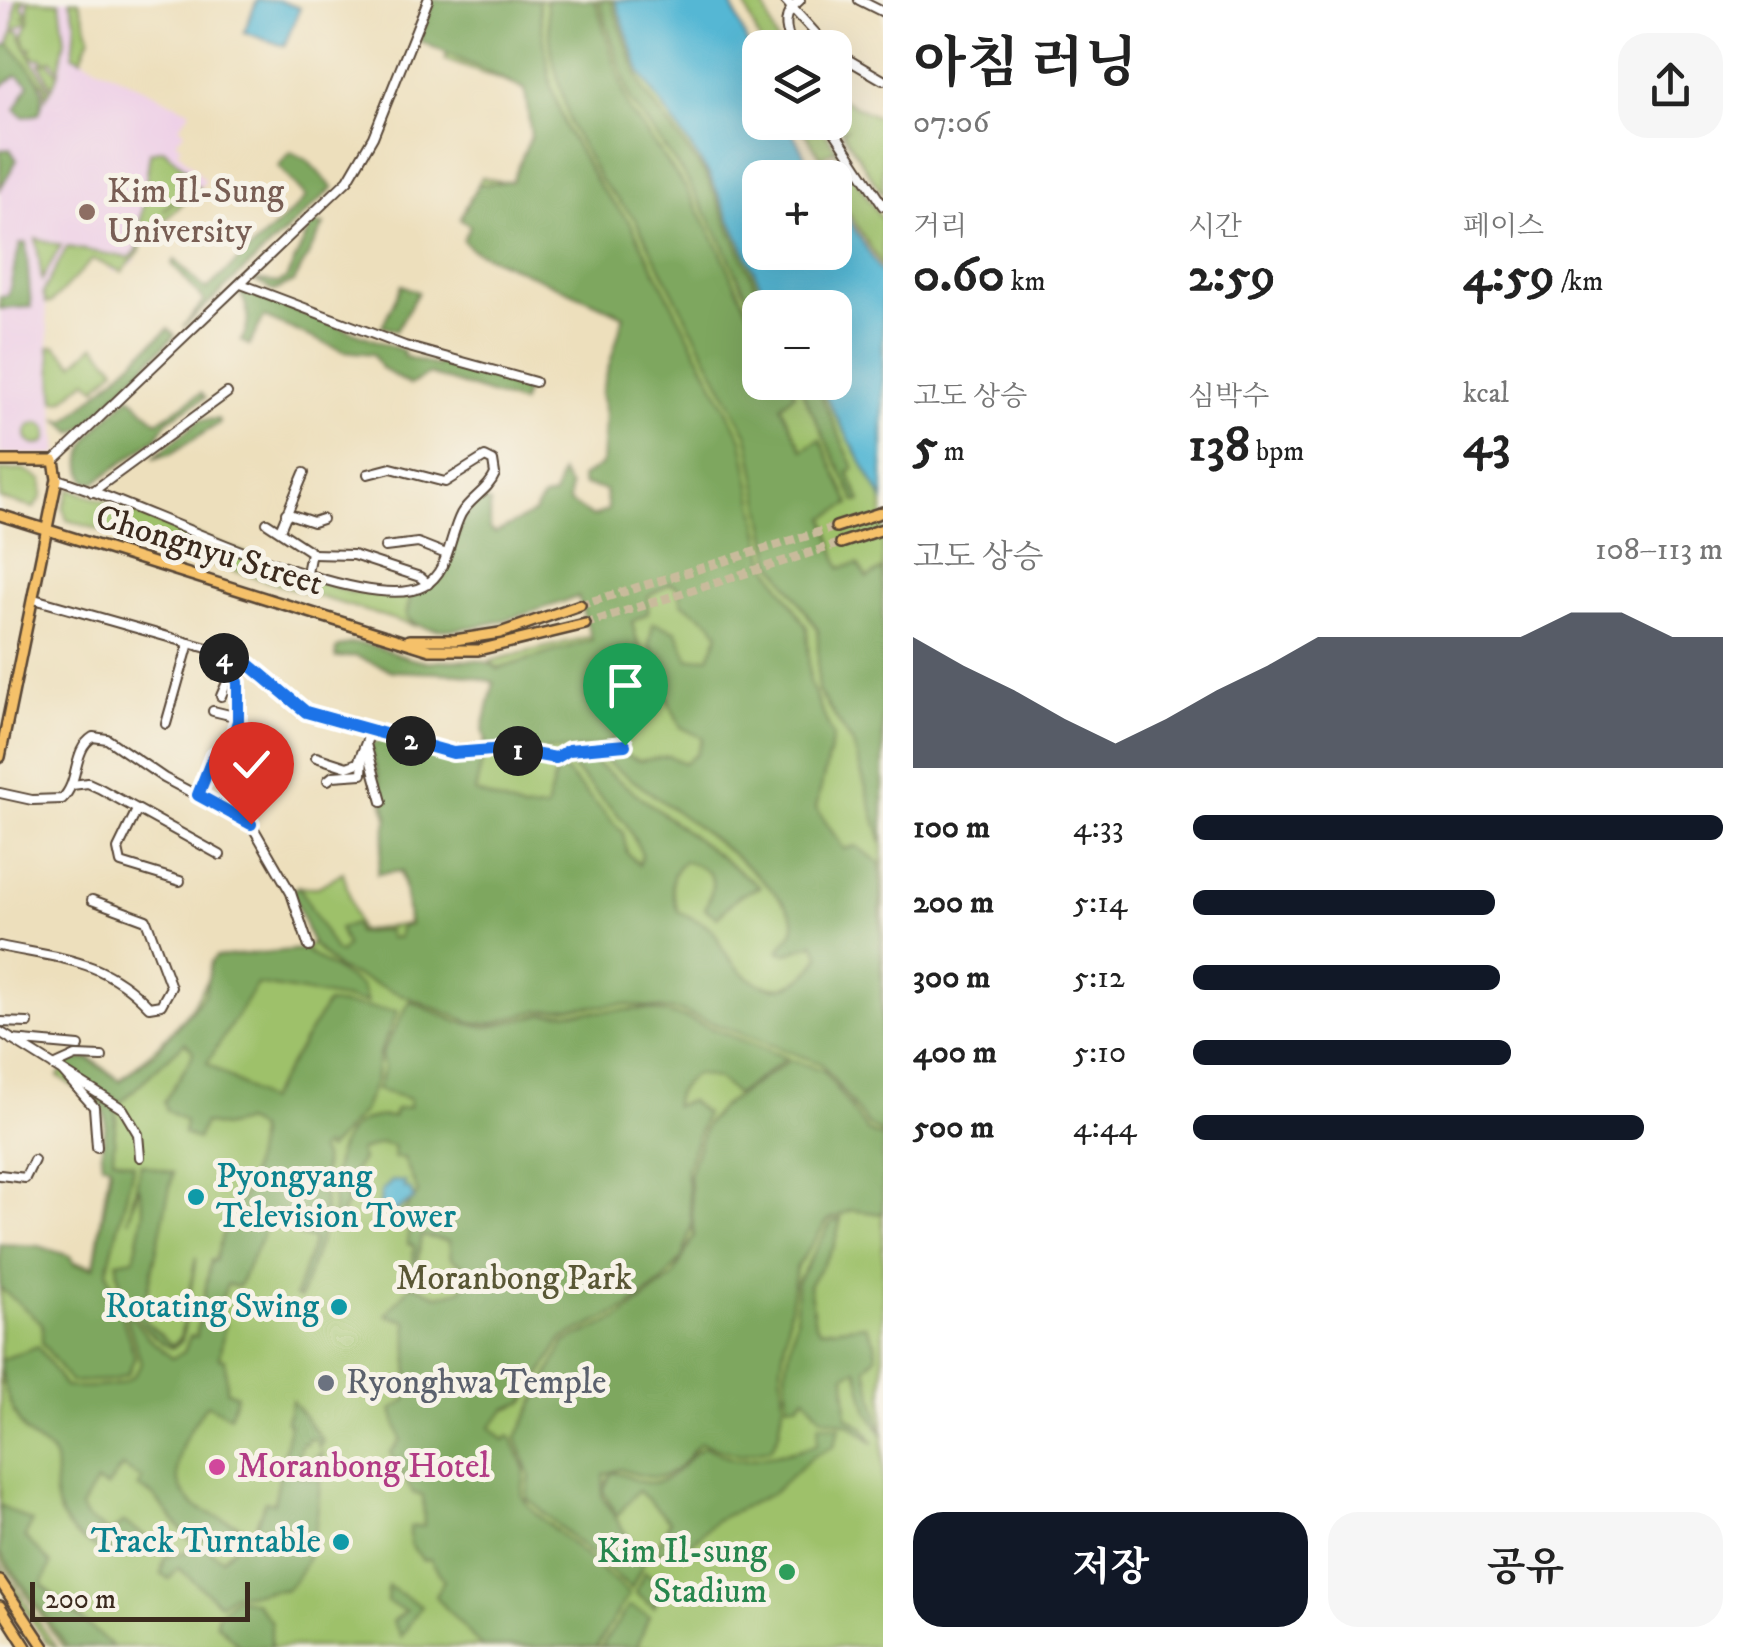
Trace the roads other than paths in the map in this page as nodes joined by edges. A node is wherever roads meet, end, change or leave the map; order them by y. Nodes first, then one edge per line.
1 (428, 0) edge
2 (800, 0) edge
3 (859, 0) edge
4 (787, 4) edge
5 (883, 12) edge
6 (785, 30) edge
7 (811, 30) edge
8 (852, 64) edge
9 (883, 80) edge
10 (840, 140) edge
11 (883, 206) edge
12 (242, 284) junction
13 (534, 382) dead end
14 (227, 393) dead end
15 (54, 460) junction
16 (0, 461) edge
17 (304, 473) dead end
18 (368, 474) dead end
19 (56, 479) junction
20 (92, 492) junction
21 (883, 512) edge
22 (286, 514) junction
23 (0, 515) edge
24 (322, 519) dead end
25 (266, 523) dead end
26 (836, 527) tunnel mouth
27 (48, 530) junction
28 (280, 530) junction
29 (883, 530) edge
30 (840, 544) tunnel mouth
31 (385, 548) dead end
32 (312, 554) junction
33 (446, 554) junction
34 (307, 574) junction
35 (428, 584) junction
36 (34, 598) junction
37 (580, 605) tunnel mouth
38 (586, 624) tunnel mouth
39 (402, 640) junction
40 (189, 643) junction
41 (221, 653) junction
42 (232, 671) junction
43 (214, 674) dead end
44 (221, 696) dead end
45 (213, 711) dead end
46 (238, 717) junction
47 (166, 724) dead end
48 (370, 730) junction
49 (366, 744) junction
50 (625, 745) dead end
51 (363, 755) junction
52 (316, 757) dead end
53 (0, 758) edge
54 (328, 780) dead end
55 (72, 785) junction
56 (0, 793) edge
57 (198, 795) junction
58 (382, 802) dead end
59 (138, 810) junction
60 (220, 855) dead end
61 (180, 882) dead end
62 (92, 900) dead end
63 (0, 946) edge
64 (309, 947) dead end
65 (0, 1022) edge
66 (28, 1023) dead end
67 (0, 1032) edge
68 (12, 1040) junction
69 (79, 1046) dead end
70 (102, 1056) dead end
71 (58, 1069) junction
72 (96, 1147) dead end
73 (140, 1157) dead end
74 (34, 1160) dead end
75 (0, 1175) edge
76 (0, 1581) edge
77 (0, 1606) edge
78 (26, 1647) edge
79 (44, 1647) edge

1 - 12 street
2 - 4 street
3 - 5 street
4 - 6 street
4 - 7 street
8 - 9 street
10 - 11 street
12 - 13 street
12 - 15 street
14 - 20 street
15 - 16 main road
15 - 19 main road
17 - 22 street
18 - 33 street
19 - 20 street
19 - 27 main road
20 - 34 street
21 - 26 main road
22 - 24 street
22 - 28 street
23 - 27 main road, Chongnyu Street
25 - 28 street
27 - 36 main road
27 - 39 main road, Chongnyu Street
28 - 32 street
29 - 30 main road
31 - 33 street
32 - 34 street
32 - 35 street
33 - 35 street
34 - 35 street
36 - 40 street
36 - 53 main road
37 - 39 main road, Chongnyu Street
38 - 39 main road, Chongnyu Street
40 - 41 street
40 - 47 street
41 - 42 street
41 - 43 street
41 - 48 street
42 - 44 street
42 - 46 street
45 - 46 street
46 - 57 street
48 - 49 street
48 - 50 street
49 - 51 street
49 - 58 street
51 - 52 street
51 - 54 street
55 - 56 street
55 - 57 street
55 - 59 street
57 - 64 street
59 - 60 street
59 - 61 street
62 - 63 street
65 - 66 street
67 - 68 street
68 - 69 street
68 - 71 street
70 - 71 street
71 - 72 street
71 - 73 street
74 - 75 street
76 - 79 main road
77 - 78 main road

